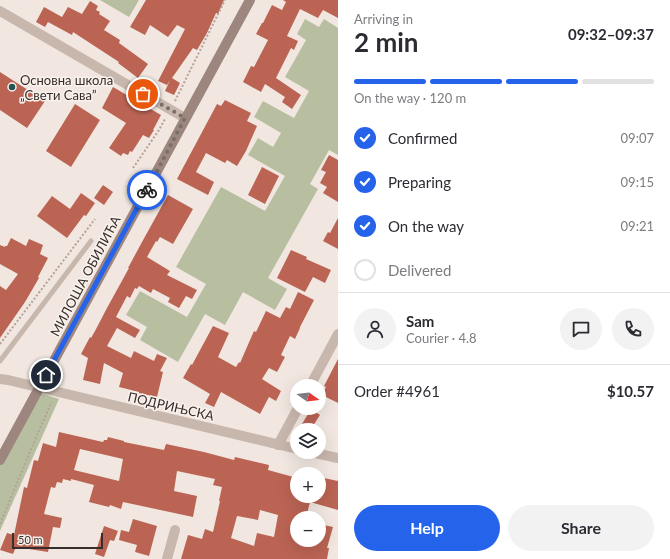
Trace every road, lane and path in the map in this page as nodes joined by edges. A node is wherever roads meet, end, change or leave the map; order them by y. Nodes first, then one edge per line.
1 (225, 0) edge
2 (250, 0) edge
3 (0, 11) edge
4 (171, 109) junction
5 (185, 118) junction
6 (133, 168) dead end
7 (95, 219) dead end
8 (91, 241) dead end
9 (338, 334) edge
10 (0, 344) edge
11 (0, 361) edge
12 (0, 379) edge
13 (314, 379) edge
14 (39, 388) junction
15 (57, 392) junction
16 (294, 415) edge
17 (278, 445) junction
18 (290, 448) edge
19 (326, 455) edge
20 (338, 458) edge
21 (0, 460) edge
22 (0, 524) edge
23 (175, 530) dead end
24 (167, 559) edge

1 - 4 path
2 - 5 street, МИЛОША ОБИЛИЋА
3 - 4 street
4 - 5 street
4 - 6 path
5 - 14 street, МИЛОША ОБИЛИЋА
7 - 10 path
8 - 11 lane
9 - 13 street
12 - 14 street, ПОДРИЊСКА
14 - 15 street, ПОДРИЊСКА
14 - 21 street, МИЛОША ОБИЛИЋА
15 - 17 street, ПОДРИЊСКА
15 - 22 path
16 - 17 street
17 - 18 street, ПОДРИЊСКА
19 - 20 street
23 - 24 street

